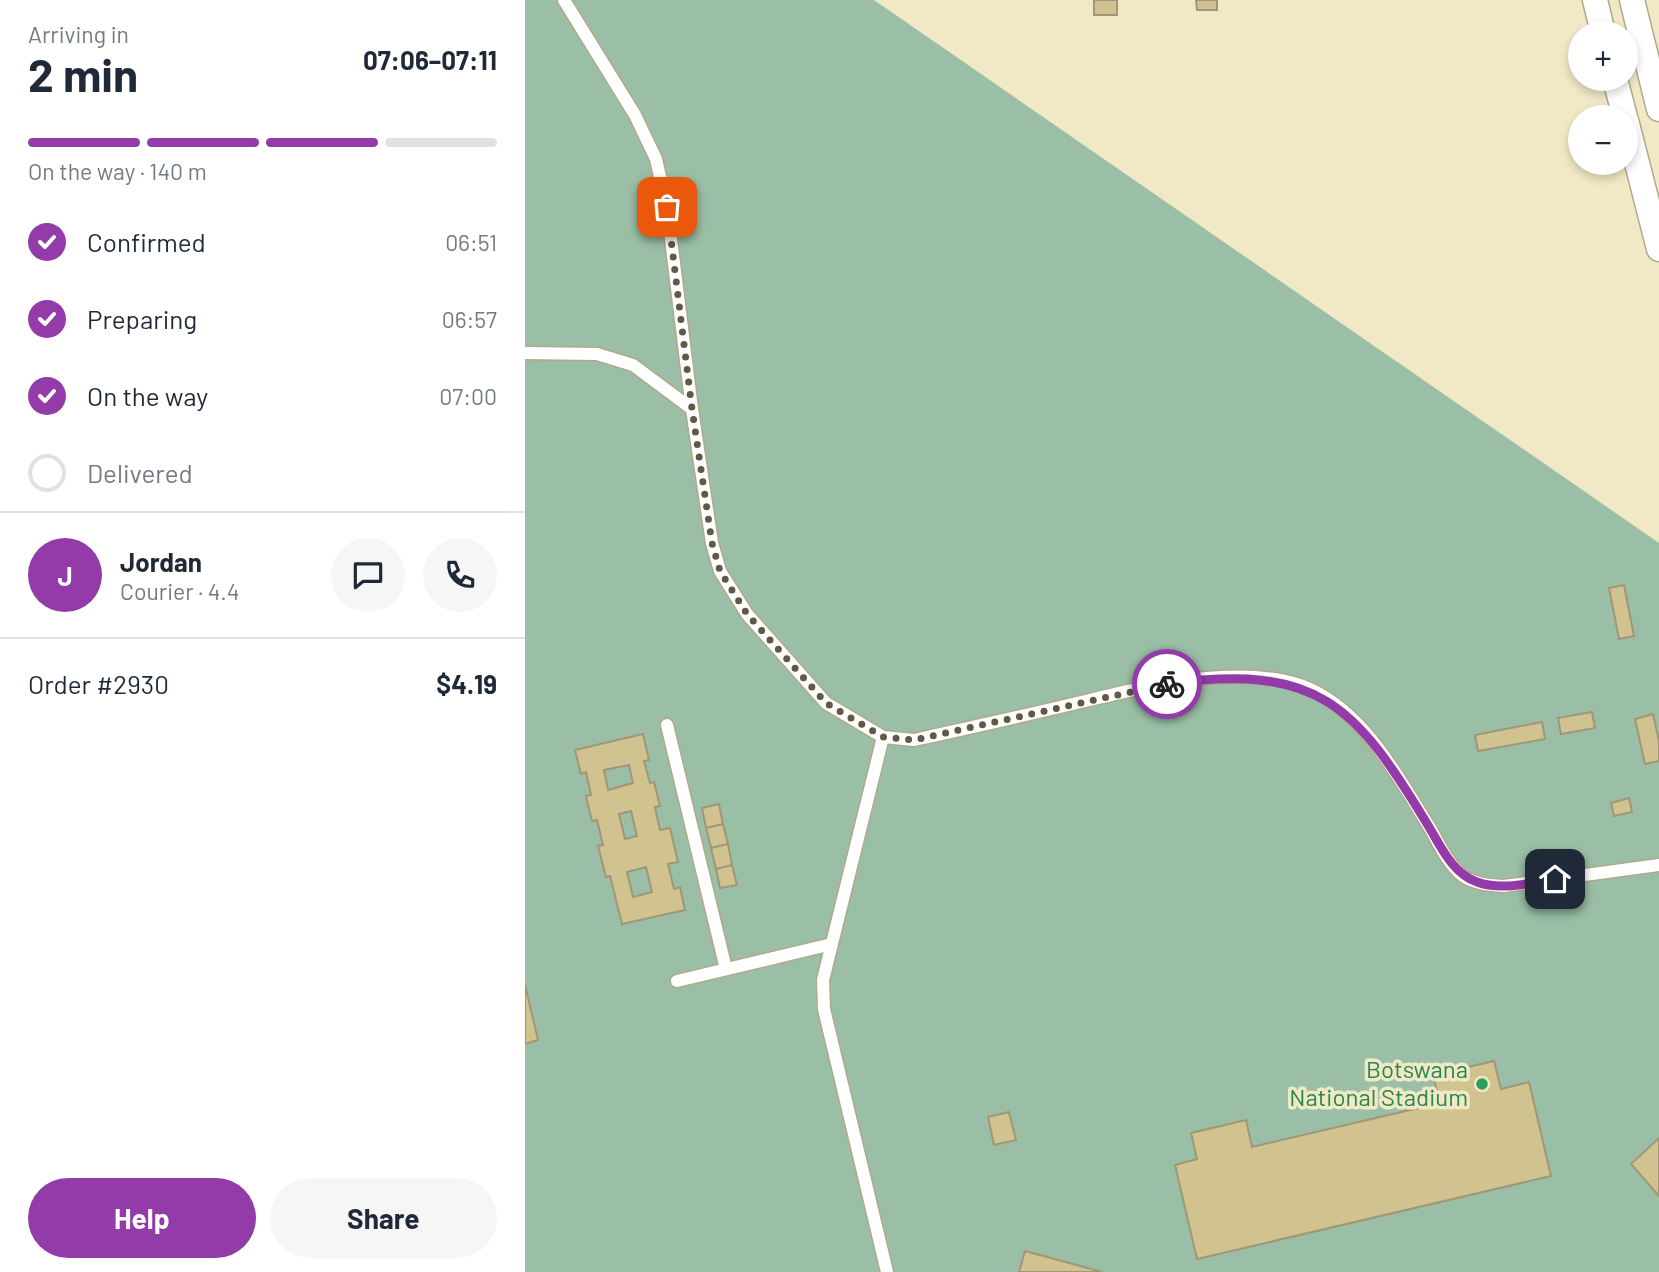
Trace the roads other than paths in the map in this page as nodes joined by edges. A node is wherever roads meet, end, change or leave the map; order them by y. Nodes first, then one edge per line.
1 (565, 0) edge
2 (1595, 0) edge
3 (1632, 0) edge
4 (1600, 21) edge
5 (1659, 109) edge
6 (1638, 169) edge
7 (1659, 249) edge
8 (525, 353) edge
9 (692, 409) junction
10 (667, 725) dead end
11 (883, 737) junction
12 (1659, 865) edge
13 (832, 944) junction
14 (726, 969) junction
15 (677, 981) dead end
16 (887, 1272) edge

1 - 9 lane
2 - 4 street
3 - 5 street
6 - 7 street
8 - 9 lane
9 - 11 lane
10 - 14 lane
11 - 12 lane
11 - 13 lane
13 - 14 lane
13 - 16 lane
14 - 15 lane

